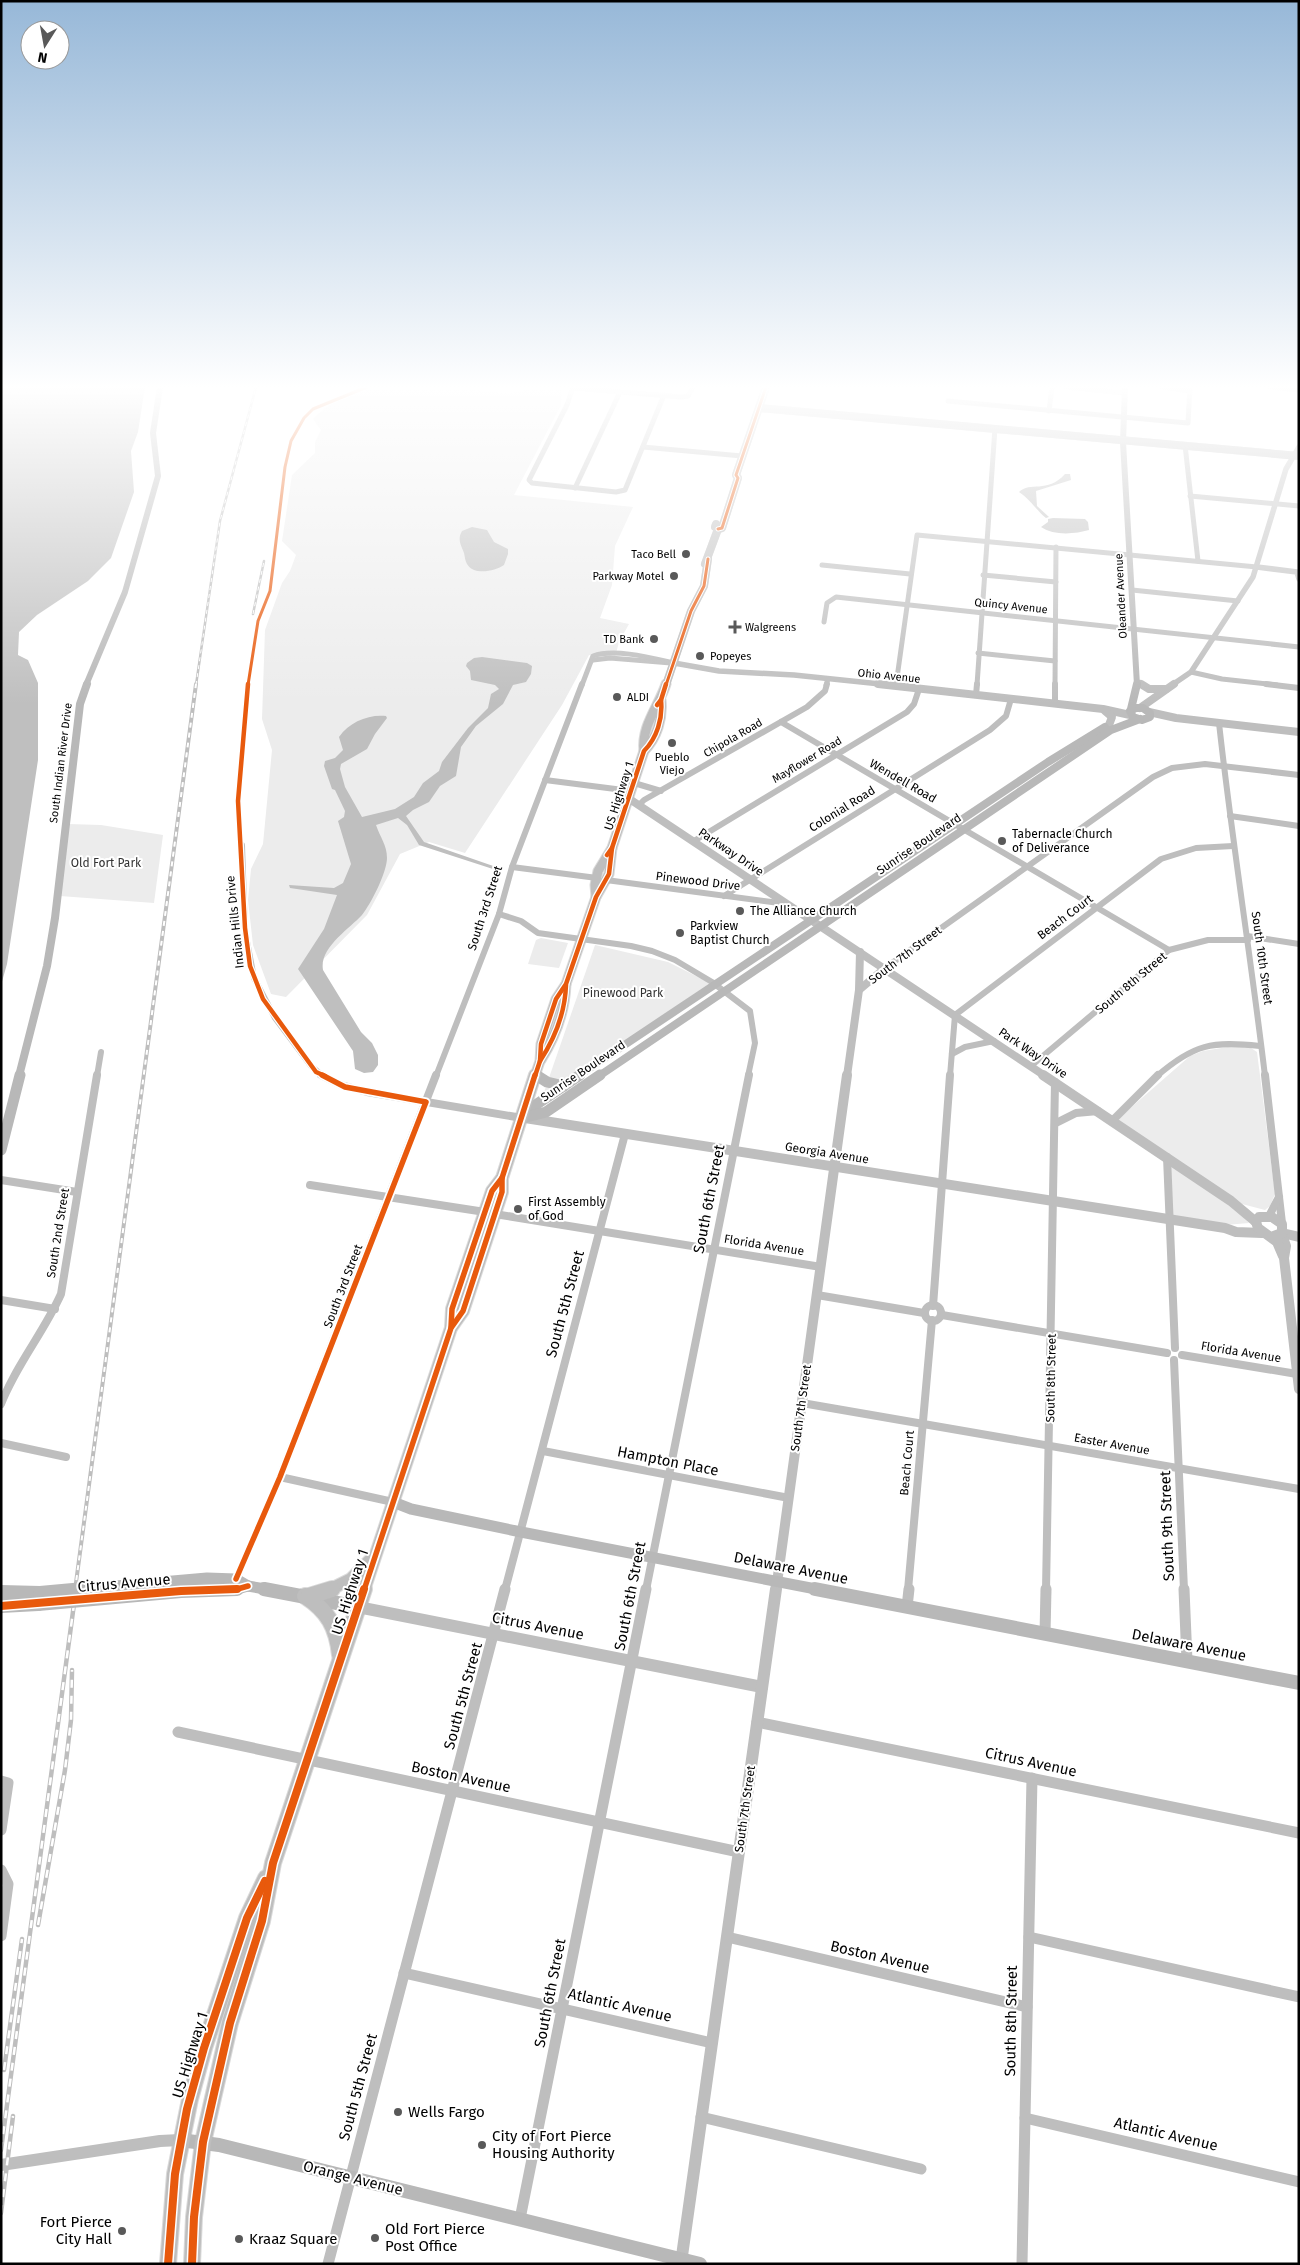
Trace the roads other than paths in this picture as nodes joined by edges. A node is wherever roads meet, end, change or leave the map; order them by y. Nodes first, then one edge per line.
1 (154, 493) edge
2 (733, 493) edge
3 (990, 493) edge
4 (1126, 493) edge
5 (1190, 493) edge
6 (1278, 493) edge
7 (1190, 496) junction
8 (1274, 504) junction
9 (1299, 506) edge
10 (986, 540) junction
11 (1056, 547) junction
12 (1130, 554) junction
13 (1198, 561) junction
14 (822, 565) dead end
15 (1257, 567) junction
16 (910, 574) junction
17 (1298, 574) edge
18 (983, 575) junction
19 (1056, 582) junction
20 (1132, 590) junction
21 (1238, 601) junction
22 (906, 605) junction
23 (981, 613) junction
24 (1056, 621) junction
25 (824, 622) dead end
26 (1134, 629) junction
27 (1215, 637) junction
28 (1299, 647) edge
29 (978, 653) junction
30 (593, 657) joint
31 (1056, 661) junction
32 (674, 663) junction
33 (1191, 672) junction
34 (828, 679) junction
35 (1138, 682) junction
36 (896, 686) junction
37 (1299, 688) edge
38 (919, 689) junction
39 (1166, 689) junction
40 (976, 695) junction
41 (1156, 697) junction
42 (1010, 699) junction
43 (1055, 704) junction
44 (1103, 710) junction
45 (1134, 711) junction
46 (1146, 715) junction
47 (781, 722) junction
48 (1219, 723) junction
49 (1109, 725) junction
50 (1299, 732) edge
51 (835, 755) junction
52 (1224, 765) junction
53 (1299, 775) edge
54 (545, 780) junction
55 (894, 789) junction
56 (631, 791) junction
57 (661, 791) junction
58 (639, 805) junction
59 (1230, 816) junction
60 (1299, 826) edge
61 (959, 827) junction
62 (694, 841) junction
63 (242, 845) dead end
64 (1233, 846) junction
65 (512, 867) junction
66 (1026, 867) junction
67 (602, 879) junction
68 (752, 880) junction
69 (724, 896) junction
70 (788, 904) junction
71 (1098, 908) junction
72 (499, 914) junction
73 (817, 923) junction
74 (1247, 938) junction
75 (581, 940) junction
76 (1299, 944) edge
77 (1169, 950) junction
78 (860, 952) junction
79 (885, 968) junction
80 (720, 988) junction
81 (858, 990) junction
82 (955, 1015) junction
83 (994, 1041) junction
84 (1260, 1046) junction
85 (101, 1052) dead end
86 (952, 1054) junction
87 (1030, 1066) junction
88 (536, 1075) junction
89 (1055, 1082) junction
90 (564, 1086) junction
91 (426, 1102) junction
92 (1098, 1111) junction
93 (522, 1118) junction
94 (1112, 1120) junction
95 (1056, 1123) junction
96 (625, 1134) junction
97 (1, 1150) edge
98 (734, 1151) junction
99 (1167, 1157) junction
100 (835, 1167) junction
101 (1, 1180) edge
102 (943, 1184) junction
103 (310, 1185) dead end
104 (77, 1192) junction
105 (389, 1197) junction
106 (1279, 1197) junction
107 (1231, 1201) junction
108 (1054, 1202) junction
109 (490, 1213) junction
110 (1267, 1216) junction
111 (1168, 1219) junction
112 (1256, 1222) junction
113 (1225, 1228) junction
114 (1282, 1230) junction
115 (600, 1231) junction
116 (1267, 1235) junction
117 (1299, 1236) edge
118 (714, 1250) junction
119 (1284, 1258) junction
120 (821, 1267) junction
121 (817, 1295) junction
122 (1, 1300) edge
123 (933, 1306) junction
124 (55, 1309) junction
125 (924, 1312) junction
126 (942, 1315) junction
127 (932, 1320) junction
128 (1052, 1334) junction
129 (1296, 1343) edge
130 (1174, 1354) junction
131 (1297, 1374) junction
132 (1299, 1389) edge
133 (802, 1403) junction
134 (1, 1404) edge
135 (923, 1424) junction
136 (1, 1443) edge
137 (1049, 1446) junction
138 (542, 1451) junction
139 (66, 1457) dead end
140 (1179, 1468) junction
141 (669, 1475) junction
142 (280, 1477) joint
143 (1299, 1489) edge
144 (789, 1498) junction
145 (393, 1502) junction
146 (521, 1532) junction
147 (376, 1554) junction
148 (652, 1557) junction
149 (777, 1581) junction
150 (1, 1592) edge
151 (307, 1596) junction
152 (39, 1599) junction
153 (1, 1606) edge
154 (358, 1607) junction
155 (907, 1607) junction
156 (495, 1634) junction
157 (1046, 1634) junction
158 (340, 1661) junction
159 (632, 1661) junction
160 (1187, 1661) junction
161 (1299, 1683) edge
162 (762, 1687) junction
163 (757, 1722) junction
164 (178, 1732) dead end
165 (308, 1760) junction
166 (1032, 1778) junction
167 (5, 1782) edge
168 (453, 1791) junction
169 (600, 1822) junction
170 (1, 1830) edge
171 (1299, 1833) edge
172 (739, 1852) junction
173 (273, 1863) junction
174 (1, 1870) edge
175 (1, 1936) edge
176 (727, 1937) junction
177 (1029, 1937) junction
178 (404, 1972) junction
179 (1299, 1998) edge
180 (1027, 2007) junction
181 (562, 2008) junction
182 (712, 2043) junction
183 (701, 2117) junction
184 (1025, 2118) junction
185 (180, 2140) junction
186 (202, 2142) junction
187 (1, 2165) edge
188 (922, 2169) dead end
189 (349, 2177) junction
190 (1299, 2182) edge
191 (520, 2219) junction
192 (681, 2261) edge
193 (168, 2264) edge
194 (192, 2264) edge
195 (328, 2264) edge
196 (700, 2264) edge
197 (1022, 2264) edge

1 - 97 main road, South Indian River Drive
2 - 32 main road, US Highway 1
3 - 10 street
4 - 12 main road, Oleander Avenue
5 - 7 street
6 - 8 street, Sunrise Boulevard
7 - 8 street
7 - 13 street
8 - 9 street
8 - 15 street, Sunrise Boulevard
10 - 11 street
10 - 16 street
10 - 18 street
11 - 12 street
11 - 19 street
12 - 13 street
12 - 20 main road, Oleander Avenue
13 - 15 street
14 - 16 street
15 - 17 street
15 - 21 street, Sunrise Boulevard
16 - 22 street
18 - 19 street
18 - 23 street
19 - 24 street
20 - 21 street
20 - 26 main road, Oleander Avenue
21 - 27 street, Sunrise Boulevard
22 - 23 street, Quincy Avenue
22 - 25 street, Quincy Avenue
22 - 36 street
23 - 24 street, Quincy Avenue
23 - 29 street
24 - 26 street, Quincy Avenue
24 - 31 street
26 - 27 street, Quincy Avenue
26 - 35 main road, Oleander Avenue
27 - 28 street, Quincy Avenue
27 - 33 street, Sunrise Boulevard
29 - 31 street
29 - 40 street
30 - 32 street, Ohio Avenue
30 - 54 street, South 3rd Street
31 - 43 street
32 - 34 street, Ohio Avenue
32 - 56 main road, US Highway 1
33 - 37 street
33 - 39 street, Sunrise Boulevard
34 - 36 street, Ohio Avenue
34 - 47 street, Chipola Road
35 - 39 street
35 - 45 main road, Oleander Avenue
36 - 38 street, Ohio Avenue
38 - 40 street, Ohio Avenue
38 - 51 street, Mayflower Road
39 - 41 street, Sunrise Boulevard
40 - 42 street, Ohio Avenue
41 - 45 street, Sunrise Boulevard
41 - 46 street, Sunrise Boulevard
42 - 43 street, Ohio Avenue
42 - 55 street, Colonial Road
43 - 44 street, Ohio Avenue
44 - 45 street, Ohio Avenue
44 - 49 street
45 - 46 main road
45 - 46 main road
45 - 49 main road, Sunrise Boulevard
46 - 48 street
46 - 61 main road, Sunrise Boulevard
47 - 51 street, Wendell Road
47 - 57 street, Chipola Road
48 - 50 street
48 - 52 street, South 10th Street
49 - 61 main road, Sunrise Boulevard
51 - 55 street, Wendell Road
51 - 62 street, Mayflower Road
52 - 53 street, South 7th Street
52 - 59 street, South 10th Street
52 - 66 street, South 7th Street
54 - 56 street, Parkway Drive
54 - 65 street, South 3rd Street
55 - 61 street, Wendell Road
55 - 68 street, Colonial Road
56 - 57 street
56 - 58 street, Parkway Drive
56 - 67 main road, US Highway 1
57 - 58 street, Chipola Road
58 - 62 street, Parkway Drive
59 - 60 street
59 - 64 street, South 10th Street
61 - 66 street, Wendell Road
61 - 73 main road, Sunrise Boulevard
62 - 68 street, Parkway Drive
63 - 91 street, Indian Hills Drive
64 - 71 street, Beach Court
64 - 74 street, South 10th Street
65 - 67 street, Pinewood Drive
65 - 72 street, South 3rd Street
66 - 71 street, Wendell Road
66 - 79 street, South 7th Street
67 - 69 street, Pinewood Drive
67 - 75 main road, US Highway 1
68 - 69 street, Colonial Road
68 - 70 street, Parkway Drive
69 - 70 street, Pinewood Drive
70 - 73 street, Parkway Drive
71 - 77 street, Wendell Road
71 - 82 street, Beach Court
72 - 75 street, South 6th Street
72 - 91 street, South 3rd Street
73 - 78 street, Park Way Drive
73 - 80 main road, Sunrise Boulevard
74 - 76 street, South 8th Street
74 - 77 street, South 8th Street
74 - 84 street, South 10th Street
75 - 80 street, South 6th Street
75 - 88 main road, US Highway 1
77 - 87 street, South 8th Street
78 - 79 street, Park Way Drive
78 - 81 street
79 - 81 street, South 7th Street
79 - 82 street, Park Way Drive
80 - 90 main road, Sunrise Boulevard
80 - 93 main road, Sunrise Boulevard
80 - 98 street, South 6th Street
81 - 100 street, South 7th Street
82 - 83 street, Park Way Drive
82 - 86 street
83 - 86 street
83 - 87 street, Park Way Drive
84 - 94 street
84 - 106 street, South 10th Street
85 - 104 street, South 2nd Street
86 - 102 street
87 - 89 street, Park Way Drive
88 - 90 main road
88 - 93 main road, US Highway 1
89 - 92 street, Park Way Drive
89 - 95 street, South 8th Street
90 - 93 main road, Sunrise Boulevard
91 - 93 street, Georgia Avenue
91 - 105 street, South 3rd Street
92 - 94 street, Park Way Drive
92 - 95 street
93 - 96 street, Georgia Avenue
93 - 109 main road, US Highway 1
94 - 99 street, Park Way Drive
95 - 108 street, South 8th Street
96 - 98 street, Georgia Avenue
96 - 115 street, South 5th Street
98 - 100 street, Georgia Avenue
98 - 118 street, South 6th Street
99 - 107 street, Park Way Drive
99 - 111 street, South 9th Street
100 - 102 street, Georgia Avenue
100 - 120 street, South 7th Street
101 - 104 street
102 - 108 street, Georgia Avenue
102 - 123 street
103 - 105 street, Florida Avenue
104 - 124 street, South 2nd Street
105 - 109 street, Florida Avenue
105 - 142 street, South 3rd Street
106 - 110 street
106 - 114 street, South 10th Street
107 - 110 street, Park Way Drive
107 - 112 street, Park Way Drive
108 - 111 street, Georgia Avenue
108 - 128 street, South 8th Street
109 - 115 street, Florida Avenue
109 - 145 main road, US Highway 1
110 - 112 street
110 - 114 street, Park Way Drive
111 - 113 street, Georgia Avenue
111 - 130 street, South 9th Street
112 - 113 street, Georgia Avenue
112 - 116 street, South 10th Street
113 - 116 street, Georgia Avenue
114 - 116 street, Georgia Avenue
114 - 117 street
114 - 119 street, South 10th Street
115 - 118 street, Florida Avenue
115 - 138 street, South 5th Street
116 - 119 street, South 10th Street
118 - 120 street, Florida Avenue
118 - 141 street, South 6th Street
119 - 129 street, South 10th Street
120 - 121 street, South 7th Street
121 - 125 street
121 - 133 street, South 7th Street
122 - 124 street
123 - 125 street
123 - 126 street
124 - 134 street, South 2nd Street
125 - 127 street
126 - 127 street
126 - 128 street, Florida Avenue
127 - 135 street, Beach Court
128 - 130 street, Florida Avenue
128 - 137 street, South 8th Street
129 - 131 street, South 10th Street
130 - 131 street, Florida Avenue
130 - 140 street, South 9th Street
131 - 132 street, South 10th Street
133 - 135 street, Easter Avenue
133 - 144 street, South 7th Street
135 - 137 street, Easter Avenue
135 - 155 street, Beach Court
136 - 139 street
137 - 140 street, Easter Avenue
137 - 157 street, South 8th Street
138 - 141 street, Hampton Place
138 - 146 street, South 5th Street
140 - 143 street, Easter Avenue
140 - 160 street, South 9th Street
141 - 144 street, Hampton Place
141 - 148 street, South 6th Street
142 - 145 street, Delaware Avenue
144 - 149 street, South 7th Street
145 - 146 main road, Delaware Avenue
145 - 147 main road, US Highway 1
146 - 148 main road, Delaware Avenue
146 - 156 street, South 5th Street
147 - 151 main road
147 - 154 main road, US Highway 1
148 - 149 main road, Delaware Avenue
148 - 159 street, South 6th Street
149 - 155 main road, Delaware Avenue
149 - 162 street, South 7th Street
150 - 152 main road, Citrus Avenue
151 - 152 main road, Citrus Avenue, bridge
151 - 154 main road, Citrus Avenue
151 - 158 main road
152 - 153 main road, Citrus Avenue
154 - 156 street, Citrus Avenue
154 - 158 main road, US Highway 1
155 - 157 main road, Delaware Avenue
156 - 159 street, Citrus Avenue
156 - 168 street, South 5th Street
157 - 160 main road, Delaware Avenue
158 - 165 main road, US Highway 1
159 - 162 street, Citrus Avenue
159 - 169 street, South 6th Street
160 - 161 main road, Delaware Avenue
162 - 163 street, South 7th Street
163 - 166 street, Citrus Avenue
163 - 172 street, South 7th Street
164 - 165 street, Boston Avenue
165 - 168 street, Boston Avenue
165 - 173 main road, US Highway 1
166 - 171 street, Citrus Avenue
166 - 177 street, South 8th Street
167 - 170 street
168 - 169 street, Boston Avenue
168 - 178 street, South 5th Street
169 - 172 street, Boston Avenue
169 - 181 street, South 6th Street
172 - 176 street, South 7th Street
173 - 185 main road, US Highway 1
173 - 186 main road, US Highway 1
174 - 175 street
176 - 180 street, Boston Avenue
176 - 182 street, South 7th Street
177 - 179 street
177 - 180 street, South 8th Street
178 - 181 street, Atlantic Avenue
178 - 189 street, South 5th Street
180 - 184 street, South 8th Street
181 - 182 street, Atlantic Avenue
181 - 191 street, South 6th Street
182 - 183 street, South 7th Street
183 - 188 street
183 - 192 street, South 7th Street
184 - 190 street, Atlantic Avenue
184 - 197 street, South 8th Street
185 - 186 main road, Orange Avenue
185 - 187 street, Orange Avenue
185 - 193 main road, US Highway 1
186 - 189 main road, Orange Avenue
186 - 194 main road, US Highway 1
189 - 191 main road, Orange Avenue
189 - 195 street, South 5th Street
191 - 192 main road, Orange Avenue
192 - 196 main road, Orange Avenue

